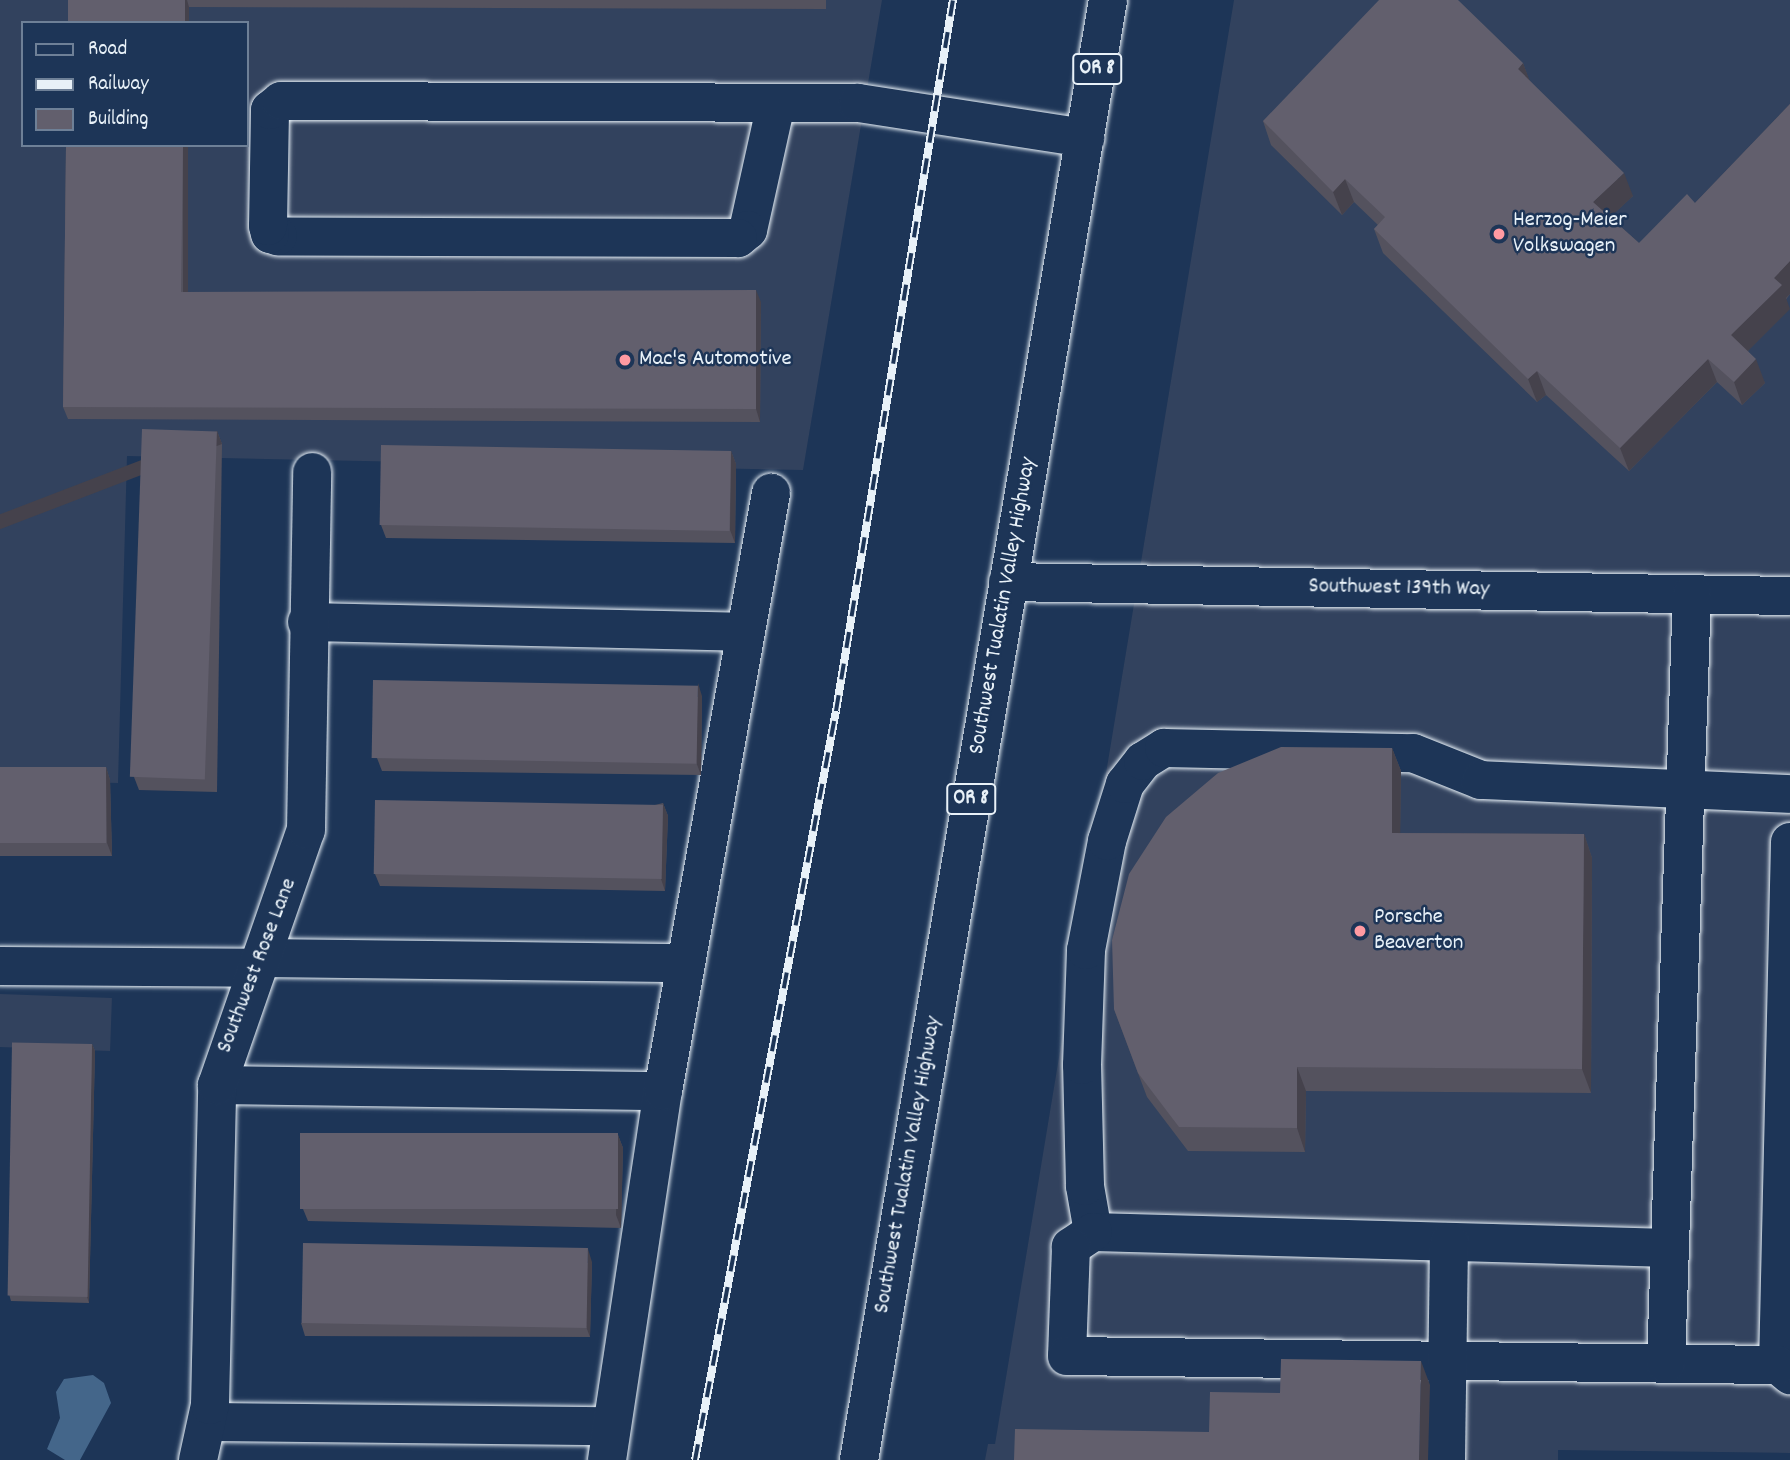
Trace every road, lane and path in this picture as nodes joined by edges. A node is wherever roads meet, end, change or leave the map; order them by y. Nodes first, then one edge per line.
1 (1108, 0) edge
2 (776, 104) junction
3 (1086, 138) junction
4 (312, 472) dead end
5 (771, 493) dead end
6 (1008, 582) junction
7 (1692, 594) junction
8 (1790, 596) edge
9 (307, 622) junction
10 (744, 632) junction
11 (1683, 788) junction
12 (1790, 794) edge
13 (1790, 842) edge
14 (260, 963) junction
15 (686, 963) junction
16 (0, 965) edge
17 (217, 1085) junction
18 (663, 1091) junction
19 (1093, 1232) junction
20 (1449, 1242) junction
21 (1670, 1248) junction
22 (1447, 1361) junction
23 (1666, 1364) junction
24 (1784, 1370) edge
25 (208, 1422) junction
26 (609, 1443) edge
27 (198, 1460) edge
28 (859, 1460) edge
29 (1446, 1460) edge

1 - 3 street, Southwest Tualatin Valley Highway / OR 8
2 - 2 street
2 - 3 street
3 - 6 street, Southwest Tualatin Valley Highway / OR 8
4 - 9 street, Southwest Rose Lane
5 - 10 street
6 - 7 street, Southwest 139th Way
6 - 28 street, Southwest Tualatin Valley Highway / OR 8
7 - 8 street, Southwest 139th Way
7 - 11 street
9 - 10 street
9 - 14 street, Southwest Rose Lane
10 - 15 street
11 - 12 street
11 - 19 street
11 - 21 street
13 - 24 street
14 - 15 street
14 - 16 street
14 - 17 street, Southwest Rose Lane
15 - 18 street
17 - 18 street
17 - 25 street, Southwest Rose Lane
18 - 26 street
19 - 20 street
19 - 22 street
20 - 21 street
20 - 22 street
21 - 23 street
22 - 23 street
22 - 29 street
23 - 24 street
25 - 26 street
25 - 27 street, Southwest Rose Lane

